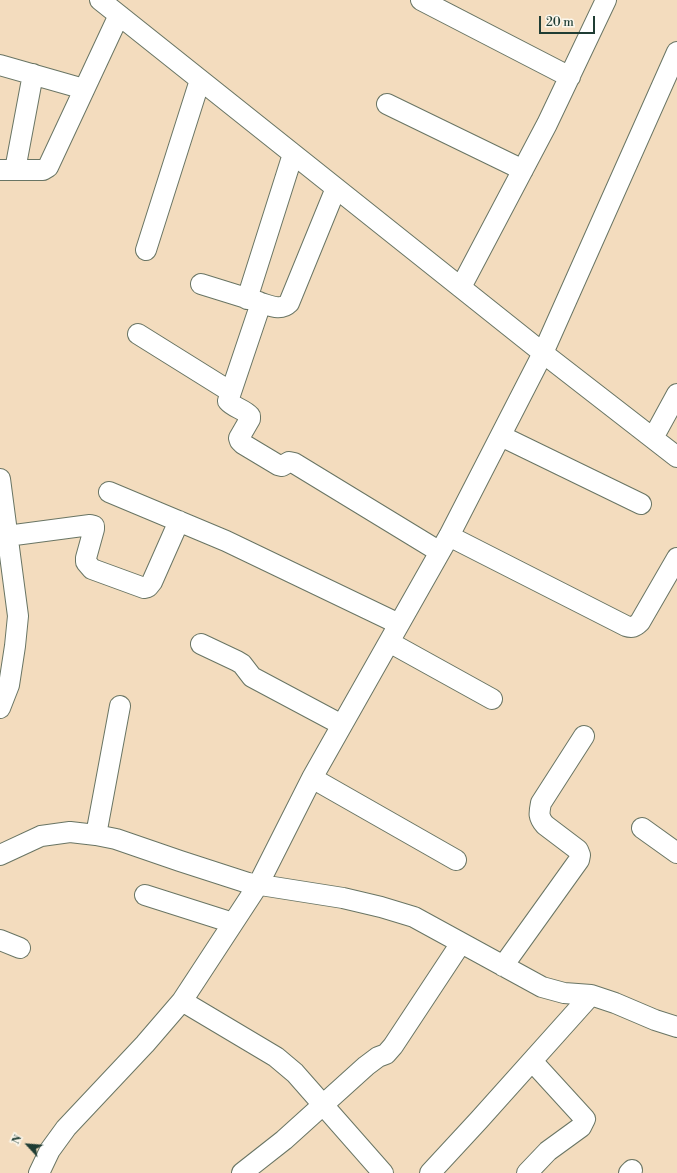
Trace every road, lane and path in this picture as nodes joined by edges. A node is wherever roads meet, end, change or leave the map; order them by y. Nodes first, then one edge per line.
1 (100, 0) edge
2 (421, 0) edge
3 (606, 0) edge
4 (119, 15) junction
5 (677, 52) edge
6 (0, 65) edge
7 (33, 74) junction
8 (570, 77) junction
9 (200, 80) junction
10 (84, 89) junction
11 (386, 104) dead end
12 (293, 154) junction
13 (8, 170) edge
14 (523, 170) junction
15 (336, 188) junction
16 (146, 250) dead end
17 (201, 284) dead end
18 (461, 287) junction
19 (254, 301) junction
20 (138, 334) dead end
21 (543, 353) junction
22 (231, 392) junction
23 (677, 394) edge
24 (501, 436) junction
25 (653, 438) junction
26 (677, 457) edge
27 (0, 479) edge
28 (109, 492) dead end
29 (641, 504) dead end
30 (179, 521) junction
31 (7, 536) junction
32 (445, 544) junction
33 (677, 558) edge
34 (400, 624) junction
35 (8, 636) edge
36 (389, 642) junction
37 (201, 644) dead end
38 (492, 698) dead end
39 (120, 706) dead end
40 (0, 708) edge
41 (342, 725) junction
42 (584, 736) dead end
43 (312, 778) junction
44 (642, 828) dead end
45 (96, 835) junction
46 (677, 853) edge
47 (0, 855) edge
48 (456, 860) dead end
49 (258, 884) junction
50 (145, 895) dead end
51 (233, 923) junction
52 (0, 940) edge
53 (461, 943) junction
54 (20, 948) dead end
55 (503, 966) junction
56 (591, 995) junction
57 (182, 1002) junction
58 (674, 1021) edge
59 (532, 1061) junction
60 (323, 1104) junction
61 (39, 1173) edge
62 (242, 1173) edge
63 (383, 1173) edge
64 (430, 1173) edge
65 (527, 1173) edge

1 - 4 street
2 - 8 street
3 - 8 street
4 - 9 street
4 - 10 street
5 - 21 street
6 - 7 street
7 - 10 street
7 - 13 street
8 - 14 street
9 - 12 street
9 - 16 street
10 - 13 street
11 - 14 street
12 - 15 street
12 - 19 street
14 - 18 street
15 - 18 street
15 - 19 street
17 - 19 street
18 - 21 street
19 - 22 street
20 - 22 street
21 - 24 street
21 - 25 street
22 - 32 street
23 - 25 street
24 - 29 street
24 - 32 street
25 - 26 street
27 - 31 street
28 - 30 street
30 - 31 street
30 - 34 street
31 - 35 street
32 - 33 street
32 - 34 street
34 - 36 street
35 - 40 street
36 - 38 street
36 - 41 street
37 - 41 street
39 - 45 street
41 - 43 street
42 - 55 street
43 - 48 street
43 - 49 street
44 - 46 street
45 - 47 street
45 - 49 street
49 - 51 street
49 - 53 street
50 - 51 street
51 - 57 street
52 - 54 street
53 - 55 street
53 - 60 street
55 - 56 street
56 - 58 street
56 - 59 street
57 - 60 street
57 - 61 street
59 - 64 street
59 - 65 street
60 - 62 street
60 - 63 street

